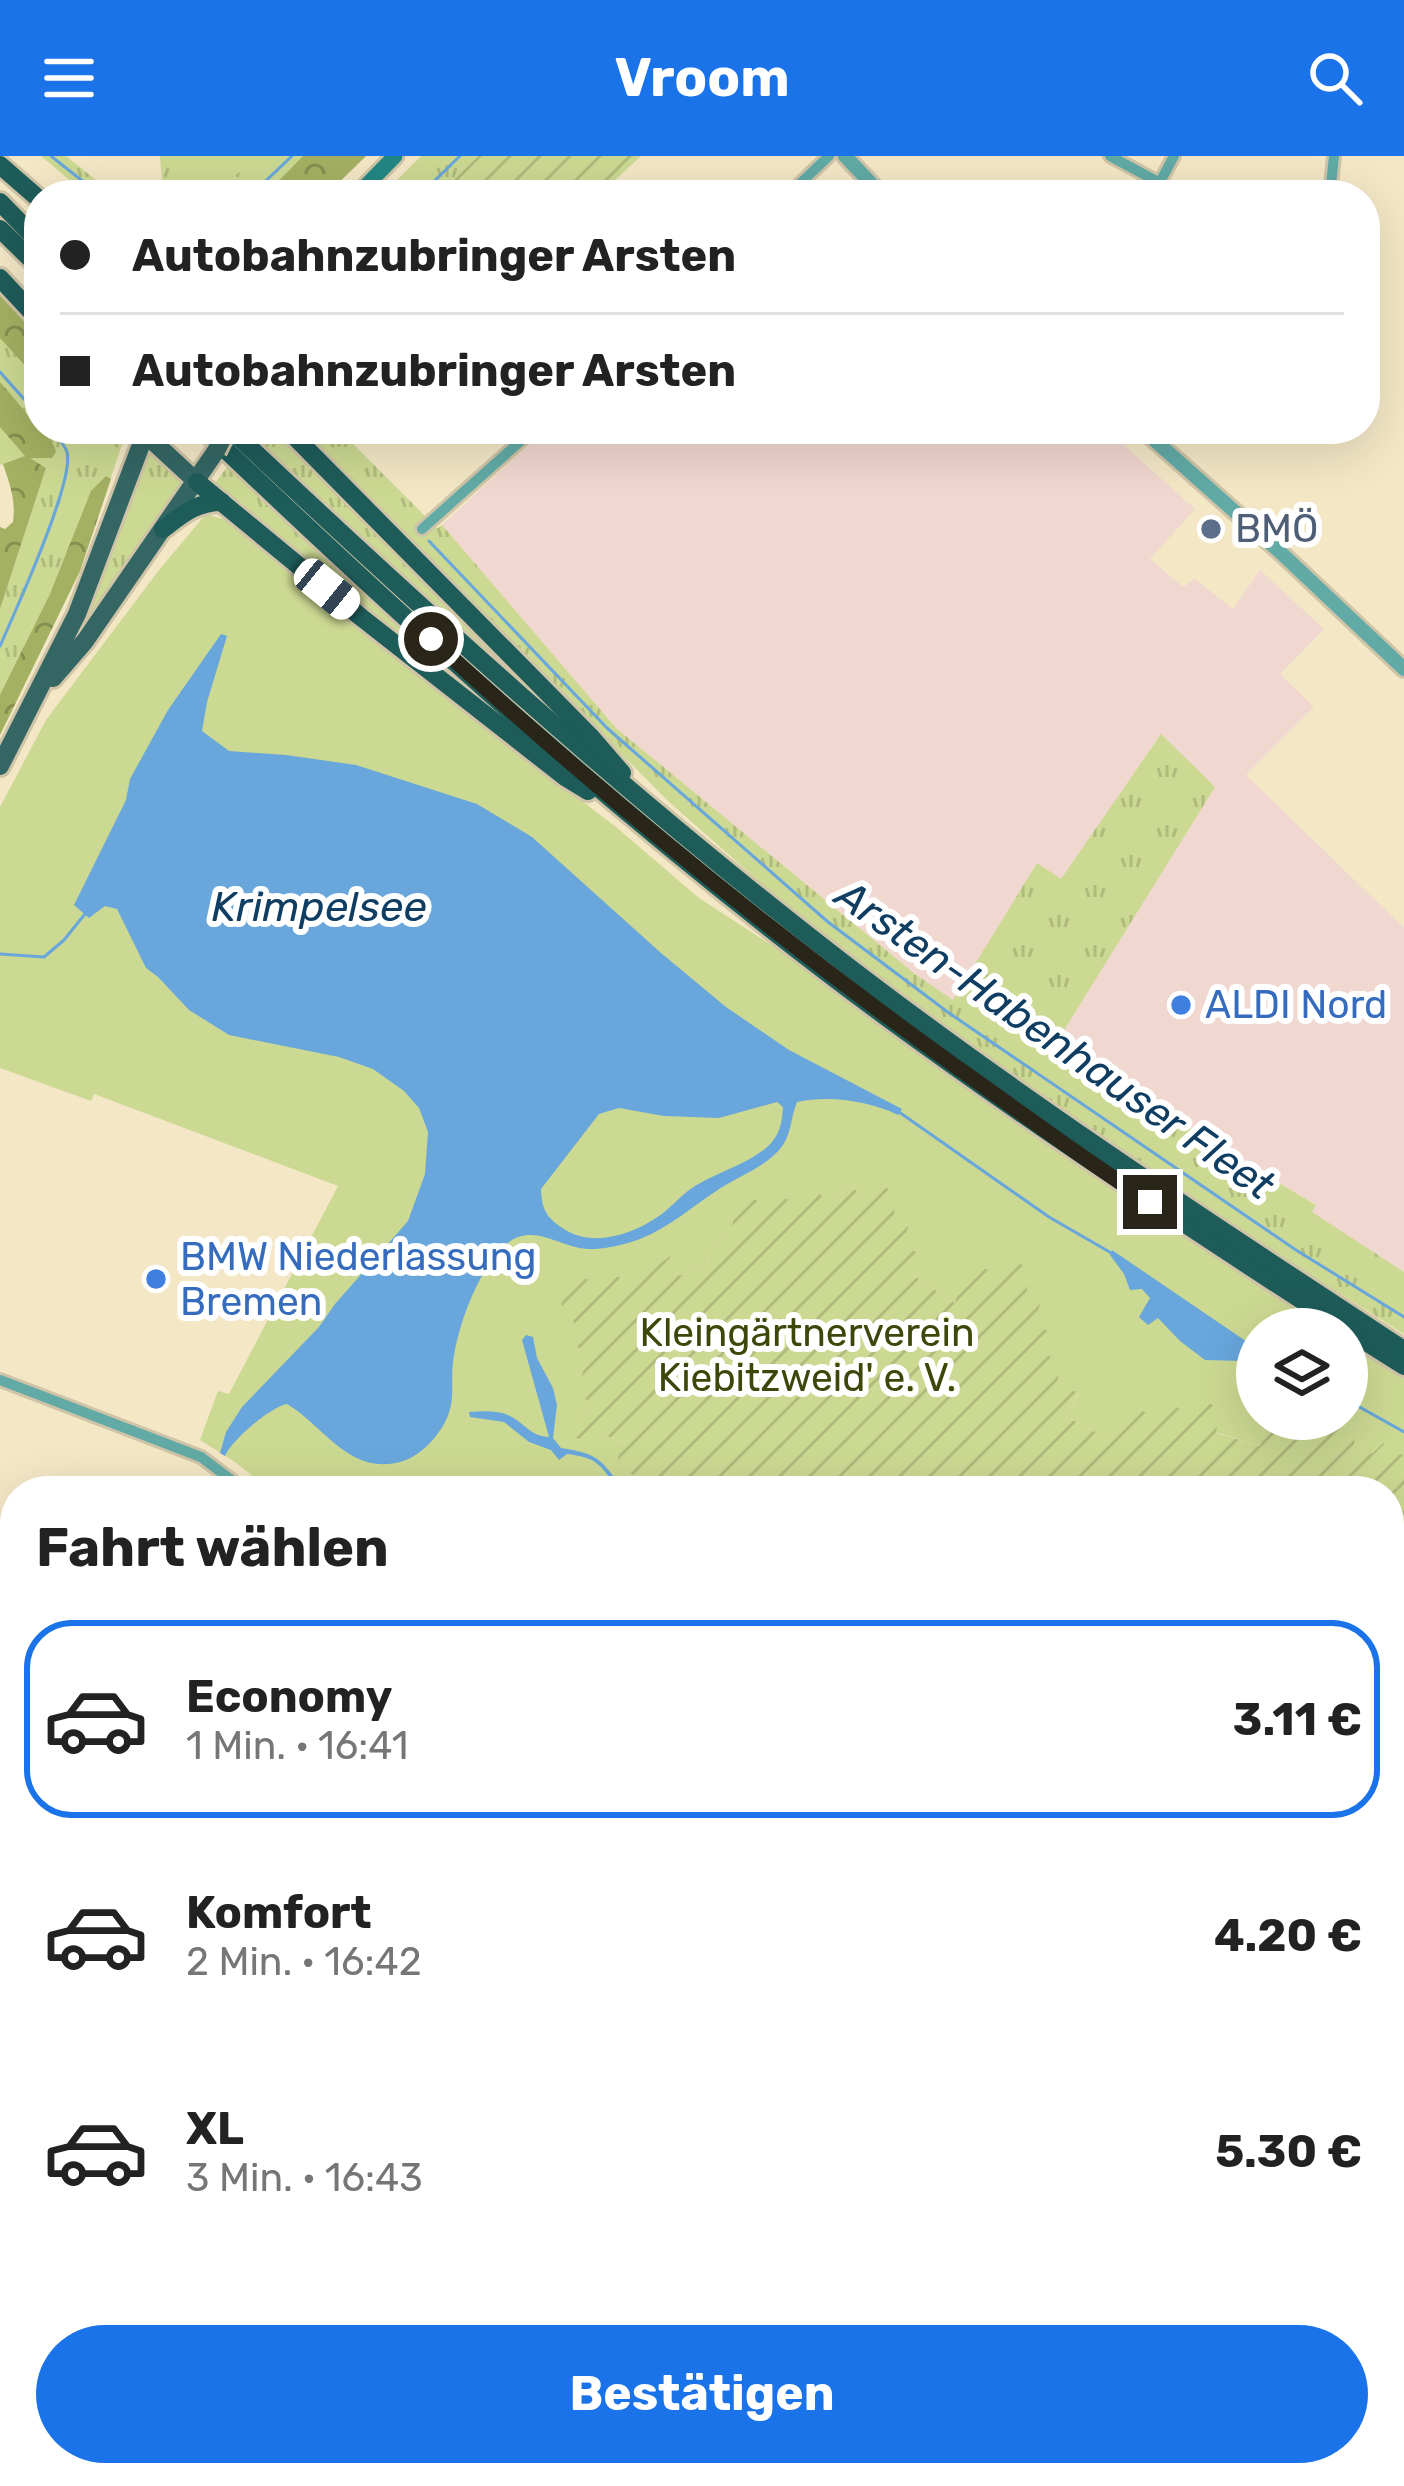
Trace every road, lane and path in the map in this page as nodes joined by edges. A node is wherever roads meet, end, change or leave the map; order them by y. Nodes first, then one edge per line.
1 (395, 156) edge
2 (829, 156) edge
3 (845, 156) edge
4 (1110, 156) edge
5 (0, 165) edge
6 (372, 180) edge
7 (804, 180) edge
8 (868, 180) edge
9 (1154, 180) edge
10 (24, 186) edge
11 (0, 202) edge
12 (24, 227) edge
13 (0, 229) edge
14 (24, 252) edge
15 (0, 278) edge
16 (24, 304) edge
17 (140, 444) edge
18 (156, 444) edge
19 (217, 444) edge
20 (220, 444) edge
21 (244, 444) edge
22 (302, 444) edge
23 (517, 444) edge
24 (1159, 444) edge
25 (168, 456) junction
26 (209, 456) junction
27 (197, 482) junction
28 (222, 502) junction
29 (182, 509) junction
30 (422, 529) dead end
31 (158, 535) joint
32 (1404, 669) edge
33 (35, 700) junction
34 (0, 766) edge
35 (634, 807) junction
36 (1314, 1308) edge
37 (1368, 1343) edge
38 (1404, 1350) edge
39 (1404, 1366) edge
40 (0, 1381) edge
41 (227, 1476) edge

1 - 6 main road
2 - 7 street
3 - 8 street
4 - 9 street
5 - 10 highway
11 - 12 highway
13 - 14 highway
15 - 16 highway
17 - 33 main road
18 - 25 main road
19 - 26 main road, bridge
20 - 35 highway
21 - 35 highway
22 - 35 highway
23 - 30 street
24 - 32 street
25 - 26 main road
25 - 27 main road
26 - 27 main road
27 - 28 highway
27 - 29 main road
28 - 29 highway
28 - 35 highway
29 - 31 highway
31 - 33 main road
33 - 34 main road
35 - 36 highway
35 - 38 highway
37 - 39 highway
40 - 41 street

